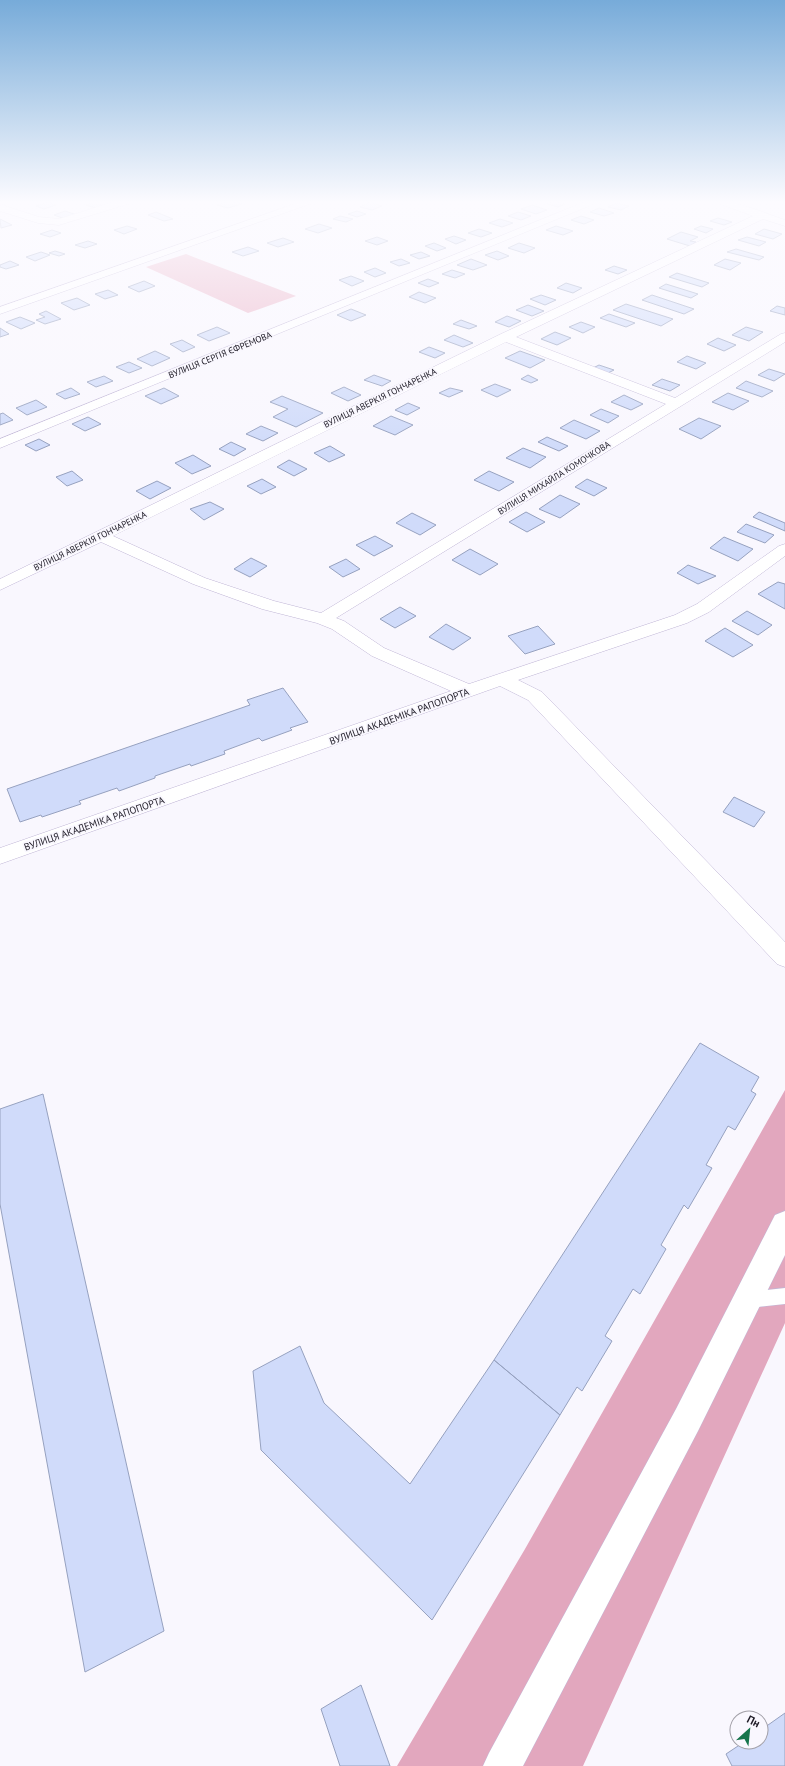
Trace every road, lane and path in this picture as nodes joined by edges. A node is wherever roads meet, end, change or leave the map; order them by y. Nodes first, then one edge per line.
1 (78, 283) edge
2 (394, 283) edge
3 (619, 283) edge
4 (0, 311) edge
5 (505, 337) junction
6 (785, 337) edge
7 (675, 403) junction
8 (0, 444) edge
9 (101, 536) junction
10 (785, 549) edge
11 (0, 585) edge
12 (324, 619) junction
13 (502, 680) junction
14 (468, 691) junction
15 (0, 856) edge
16 (785, 958) edge
17 (785, 1226) edge
18 (785, 1296) edge
19 (748, 1300) junction
20 (502, 1766) edge

1 - 4 street
2 - 8 street, ВУЛИЦЯ СЕРГІЯ ЄФРЕМОВА
3 - 5 street, ВУЛИЦЯ АВЕРКІЯ ГОНЧАРЕНКА
5 - 7 street
5 - 9 street, ВУЛИЦЯ АВЕРКІЯ ГОНЧАРЕНКА
6 - 7 street, ВУЛИЦЯ МИХАЙЛА КОМОЧКОВА
7 - 12 street, ВУЛИЦЯ МИХАЙЛА КОМОЧКОВА
9 - 11 street, ВУЛИЦЯ АВЕРКІЯ ГОНЧАРЕНКА
9 - 12 street
10 - 13 street, ВУЛИЦЯ АКАДЕМІКА РАПОПОРТА
12 - 14 street
13 - 14 street, ВУЛИЦЯ АКАДЕМІКА РАПОПОРТА
13 - 16 street
14 - 15 street, ВУЛИЦЯ АКАДЕМІКА РАПОПОРТА
17 - 19 street
18 - 19 lane
19 - 20 street

